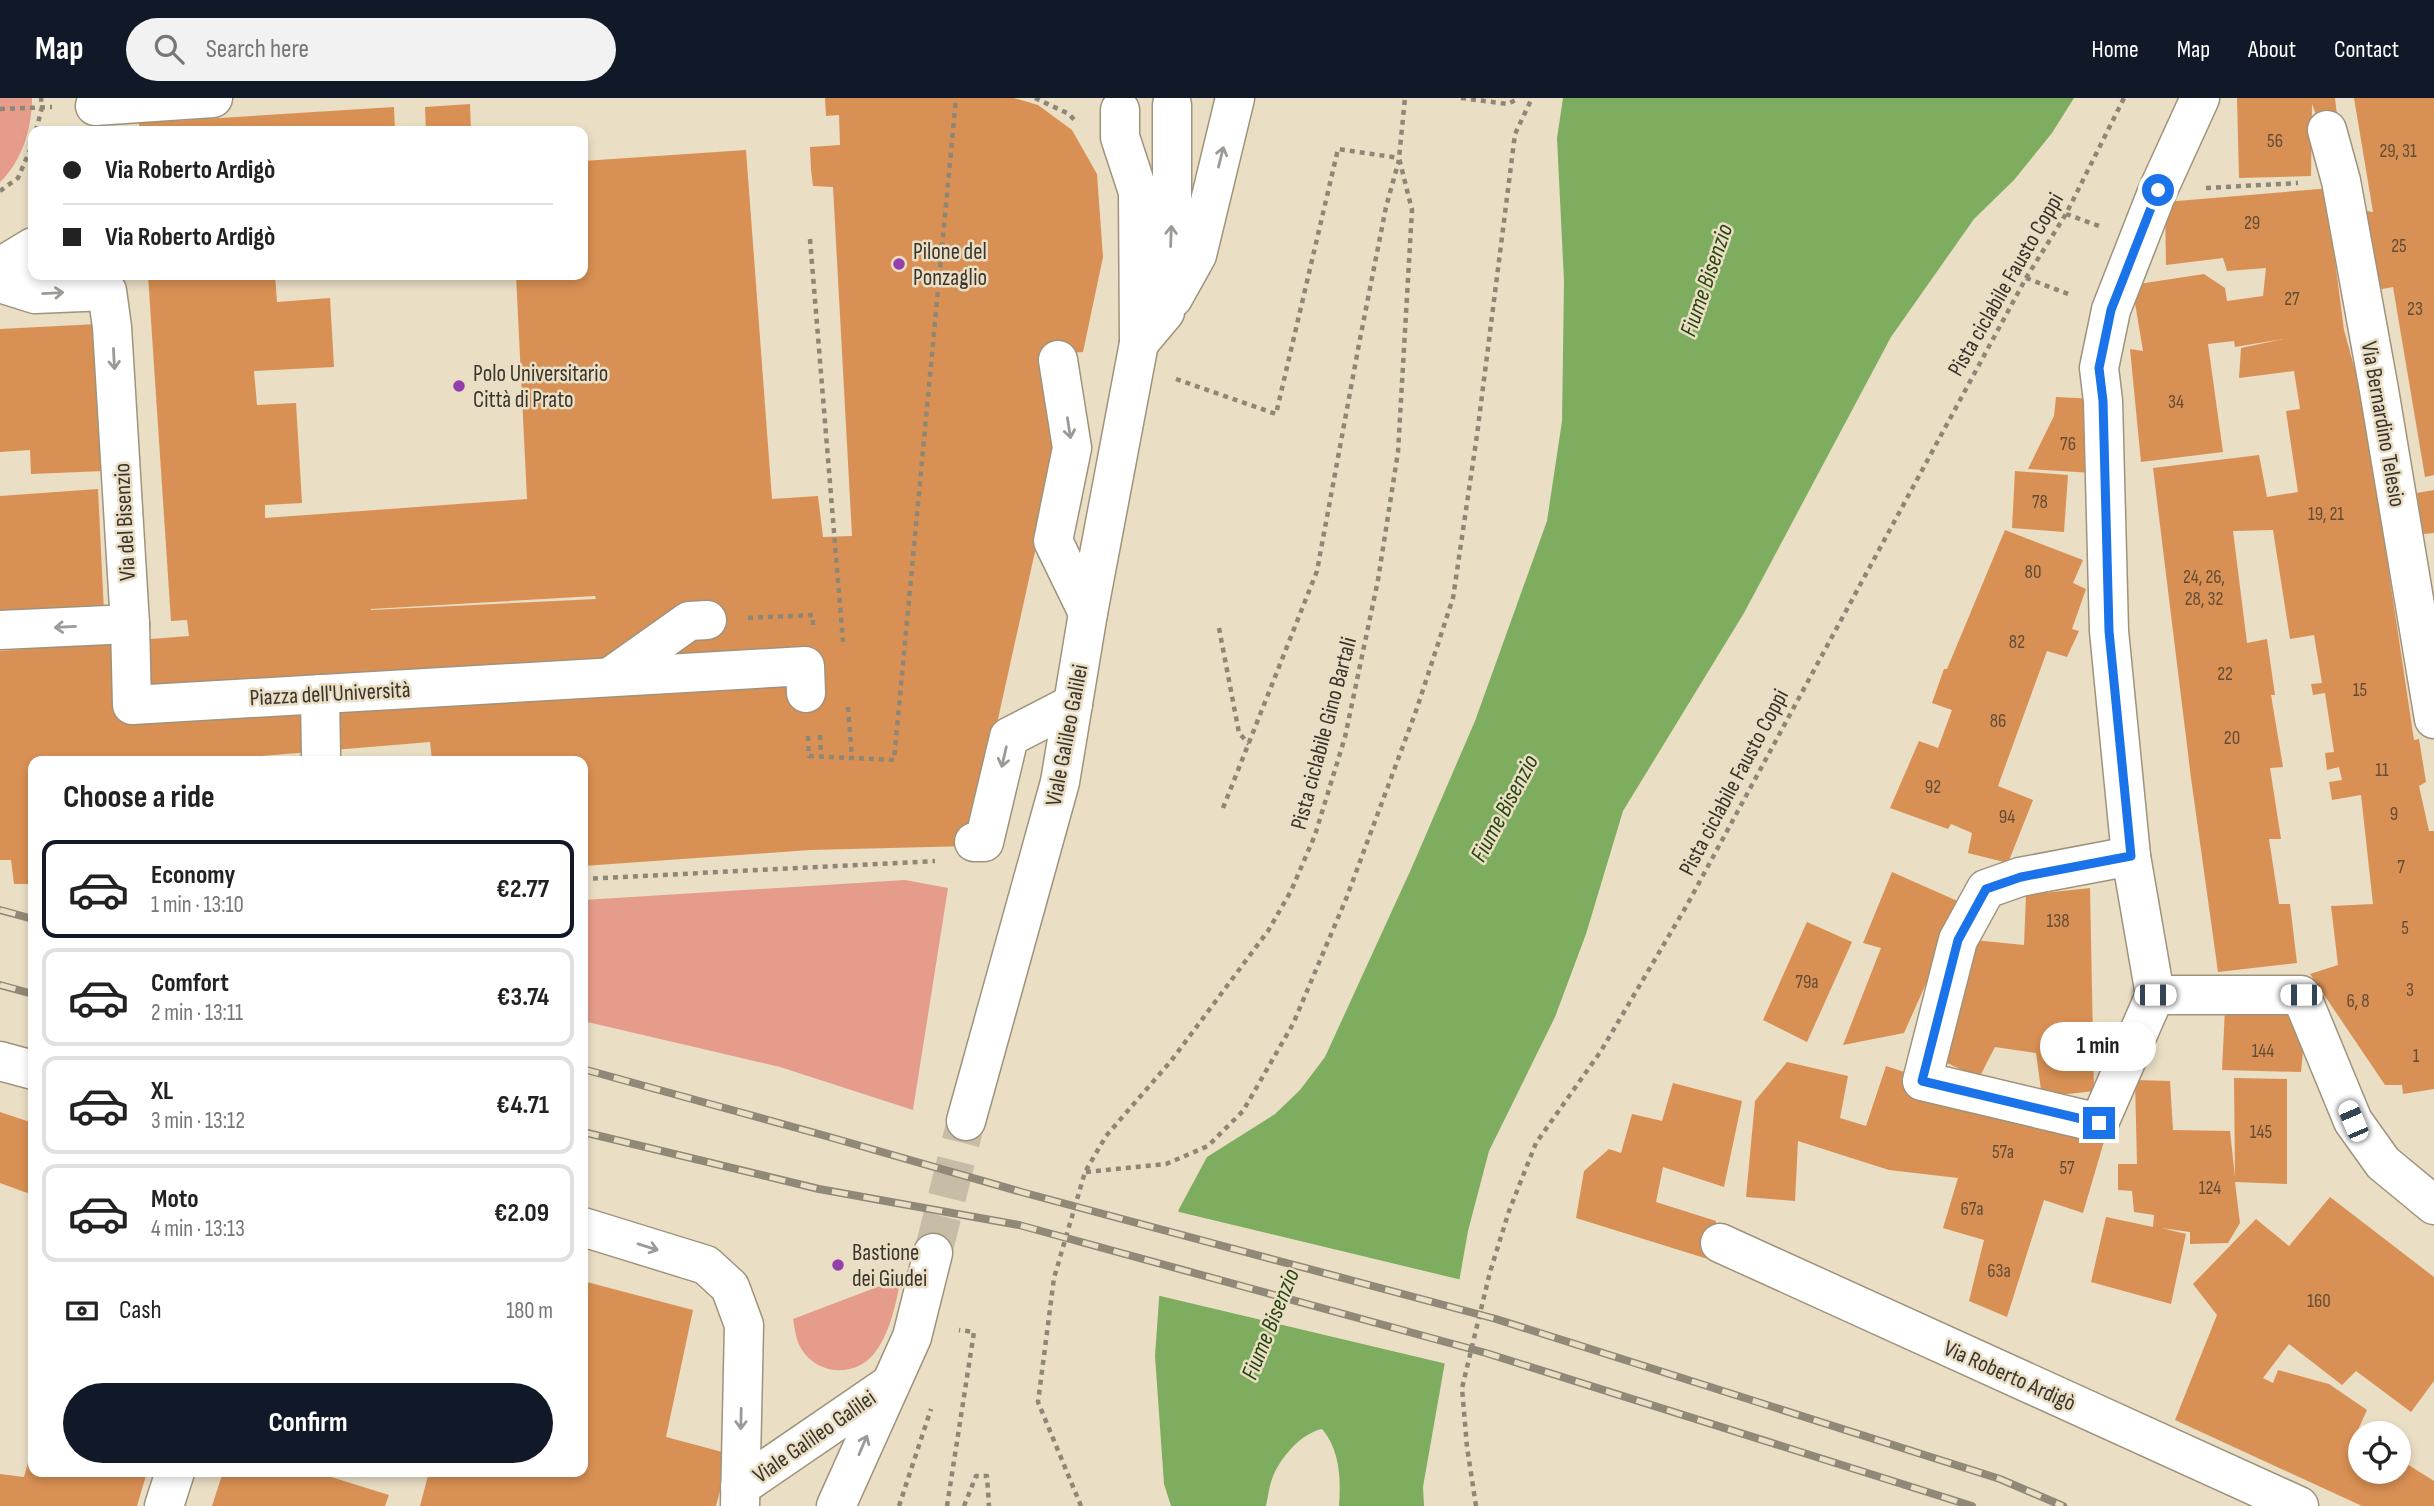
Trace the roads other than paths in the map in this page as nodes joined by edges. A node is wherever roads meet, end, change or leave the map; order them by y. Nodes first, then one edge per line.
1 (213, 98) edge
2 (1235, 98) edge
3 (2200, 98) edge
4 (1177, 102) edge
5 (1111, 104) edge
6 (93, 108) edge
7 (2328, 130) dead end
8 (28, 250) edge
9 (0, 268) edge
10 (0, 284) edge
11 (1165, 312) junction
12 (1137, 354) junction
13 (1058, 360) dead end
14 (1088, 613) junction
15 (708, 620) dead end
16 (130, 624) junction
17 (0, 630) edge
18 (610, 677) junction
19 (806, 693) dead end
20 (320, 694) junction
21 (1073, 704) junction
22 (2434, 719) edge
23 (321, 755) dead end
24 (979, 842) road end
25 (2131, 856) junction
26 (2155, 995) junction
27 (0, 1061) edge
28 (28, 1069) edge
29 (966, 1121) tunnel mouth
30 (2434, 1205) edge
31 (588, 1229) edge
32 (1720, 1243) dead end
33 (933, 1253) tunnel mouth
34 (889, 1385) junction
35 (173, 1477) edge
36 (740, 1497) edge
37 (164, 1506) edge
38 (836, 1506) edge
39 (2299, 1506) edge

1 - 6 street
11 -> 2 street
3 - 25 street
4 - 5 street
11 -> 4 street
5 - 12 street, Viale Galileo Galilei
7 - 22 street, Via Bernardino Telesio
8 - 9 street
10 -> 16 street, Via del Bisenzio
11 - 12 street
12 - 14 street, Viale Galileo Galilei
13 -> 14 street
14 - 21 street, Viale Galileo Galilei
15 - 18 street
16 -> 17 street
16 - 20 street, Piazza dell'Università
18 - 19 street, Piazza dell'Università
18 - 20 street, Piazza dell'Università
20 - 23 street
21 -> 24 street
21 - 29 street, Viale Galileo Galilei
25 - 26 street
25 - 26 street
26 - 30 street
27 - 28 street
31 -> 36 street
32 - 39 street, Via Roberto Ardigò
33 - 34 street, Viale Galileo Galilei
34 - 36 street, Viale Galileo Galilei
38 -> 34 street, Viale Galileo Galilei
35 - 37 street

